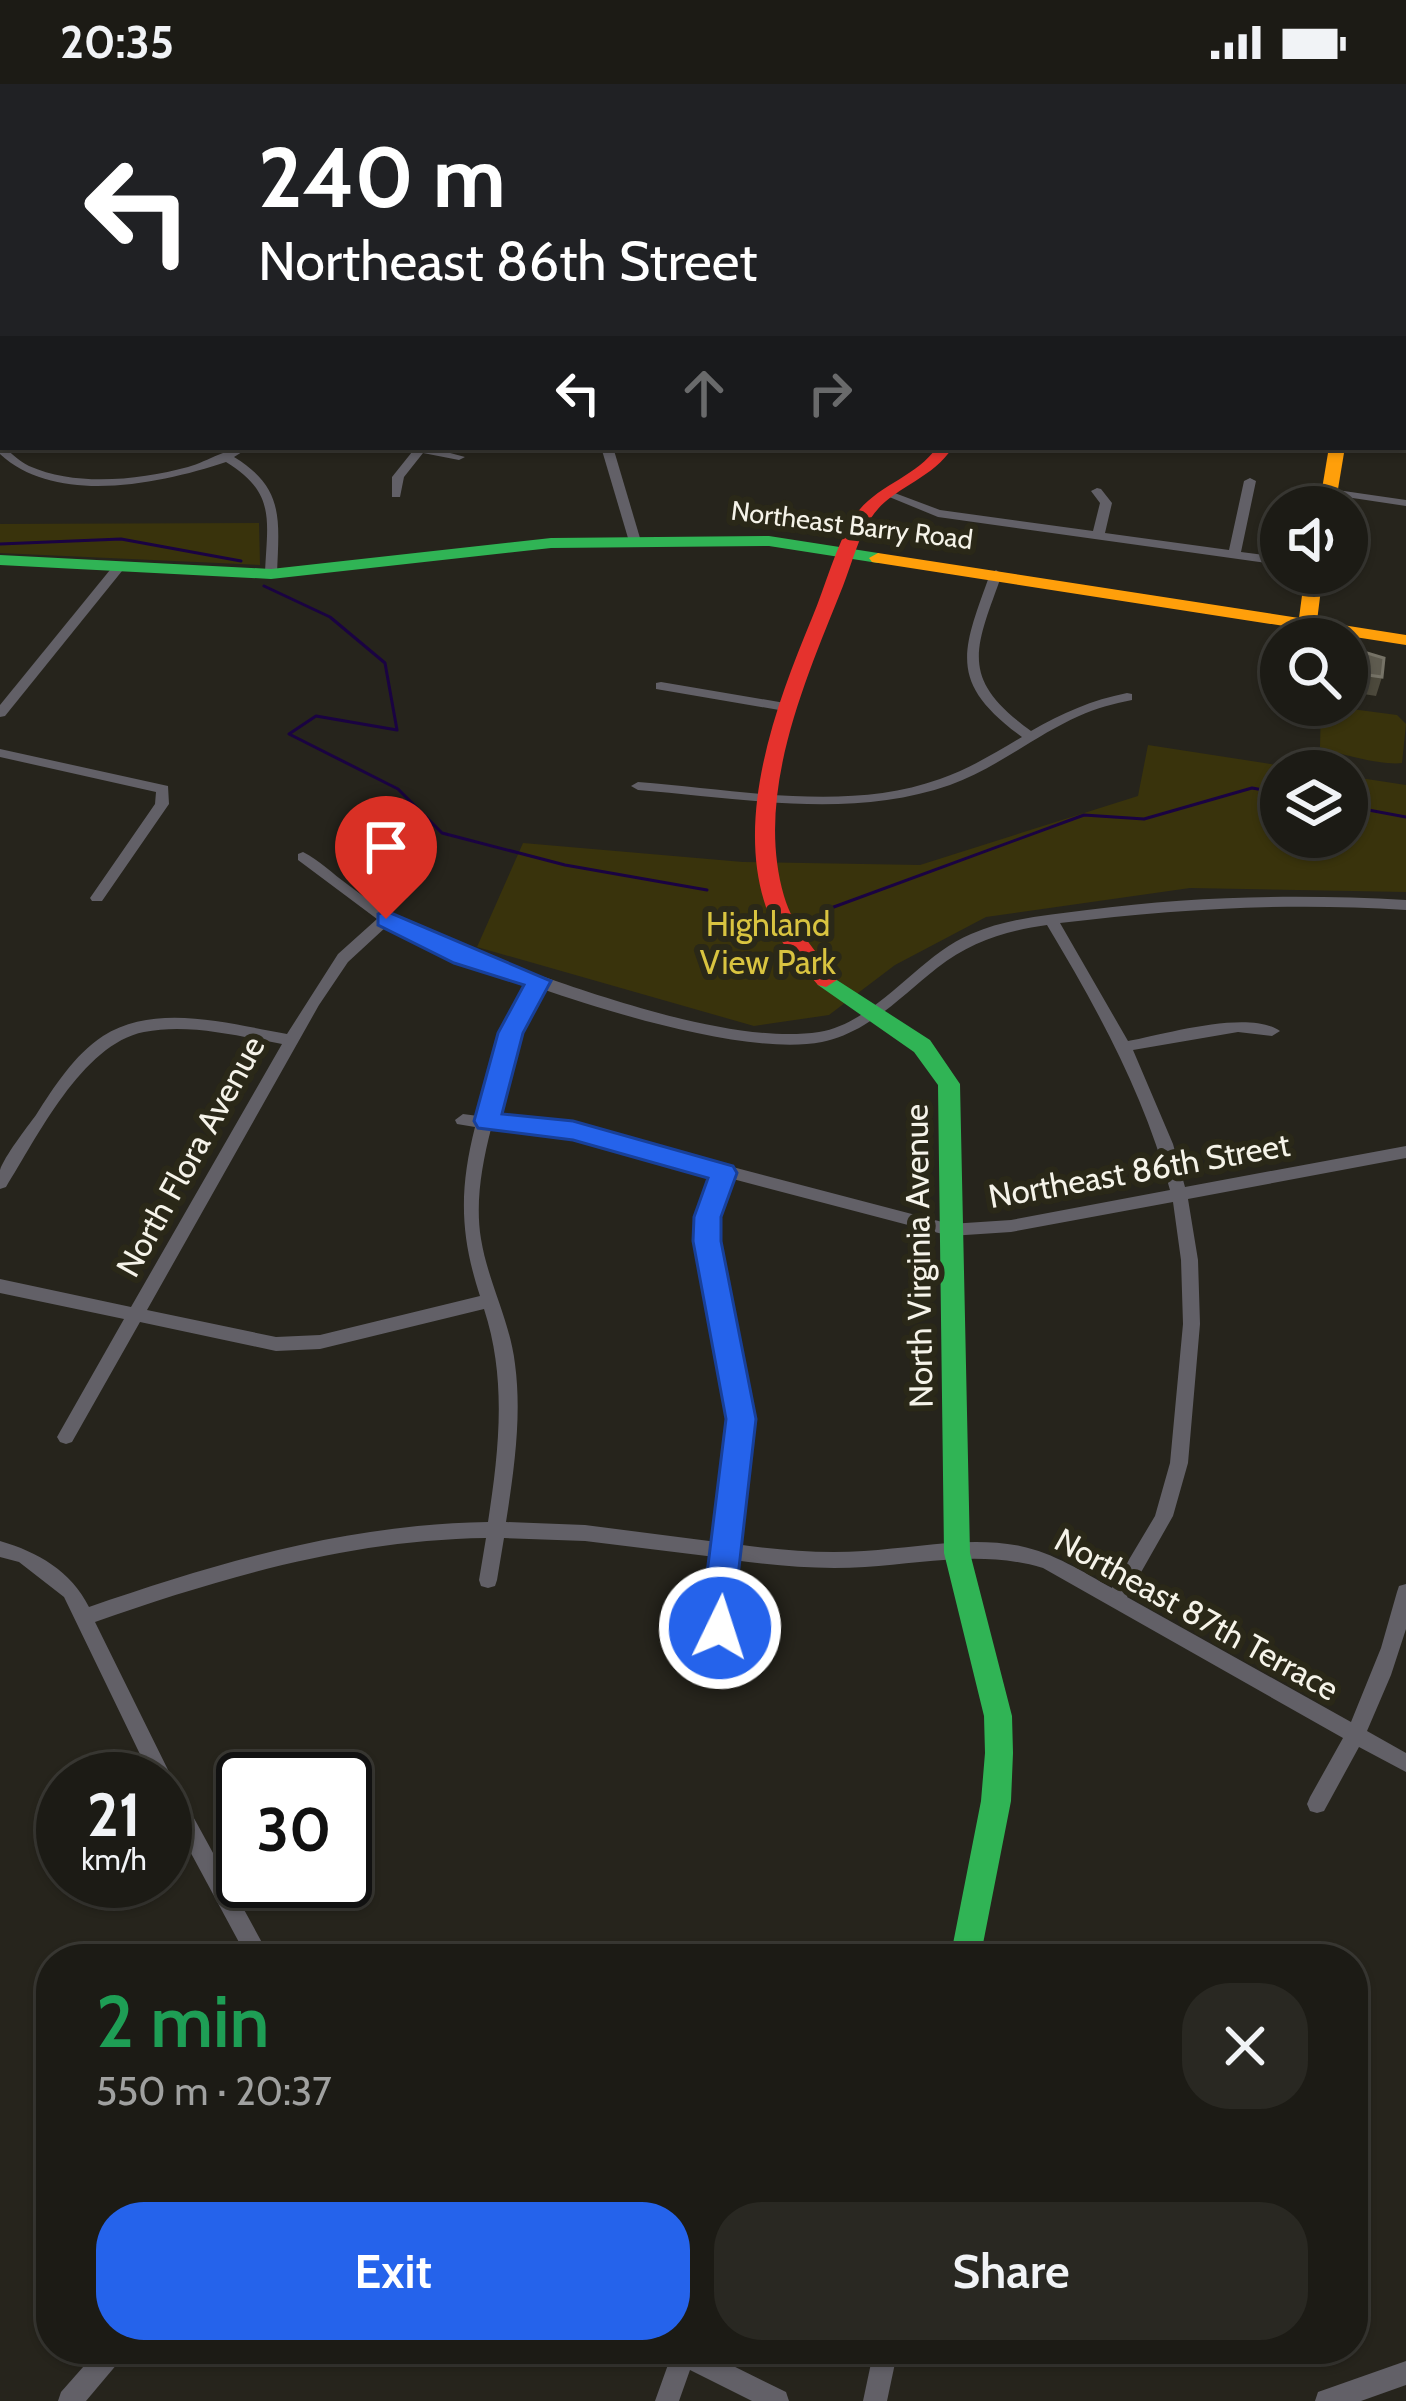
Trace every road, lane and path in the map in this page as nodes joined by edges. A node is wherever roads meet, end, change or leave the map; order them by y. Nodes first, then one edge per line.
1 (4, 450) edge
2 (240, 450) edge
3 (419, 450) edge
4 (429, 450) edge
5 (608, 450) edge
6 (943, 450) edge
7 (1336, 450) edge
8 (459, 457) dead end
9 (228, 458) junction
10 (1250, 481) dead end
11 (1330, 486) edge
12 (1097, 491) dead end
13 (889, 494) junction
14 (396, 495) dead end
15 (1368, 502) edge
16 (1406, 503) edge
17 (1098, 536) junction
18 (634, 538) junction
19 (850, 551) junction
20 (1234, 556) junction
21 (1260, 559) edge
22 (0, 560) edge
23 (118, 568) junction
24 (271, 574) junction
25 (996, 574) junction
26 (1264, 618) edge
27 (1368, 634) edge
28 (1406, 640) edge
29 (662, 686) dead end
30 (1127, 697) dead end
31 (785, 707) junction
32 (0, 713) edge
33 (1032, 738) junction
34 (0, 753) edge
35 (638, 786) dead end
36 (768, 795) junction
37 (303, 857) dead end
38 (97, 898) dead end
39 (1406, 905) edge
40 (386, 919) junction
41 (1051, 920) junction
42 (538, 981) junction
43 (873, 1010) junction
44 (1272, 1031) dead end
45 (289, 1040) junction
46 (1128, 1046) junction
47 (463, 1120) dead end
48 (487, 1121) junction
49 (1406, 1153) edge
50 (723, 1173) junction
51 (0, 1183) edge
52 (1179, 1195) junction
53 (950, 1230) junction
54 (0, 1286) edge
55 (489, 1301) junction
56 (135, 1315) junction
57 (66, 1437) dead end
58 (496, 1529) junction
59 (0, 1549) edge
60 (728, 1551) junction
61 (957, 1553) junction
62 (488, 1580) dead end
63 (1406, 1592) edge
64 (1116, 1599) junction
65 (85, 1617) junction
66 (728, 1646) dead end
67 (1357, 1737) junction
68 (150, 1752) edge
69 (1406, 1763) edge
70 (1317, 1804) dead end
71 (192, 1834) edge
72 (252, 1944) edge
73 (967, 1944) edge
74 (102, 2364) edge
75 (676, 2364) edge
76 (703, 2364) edge
77 (883, 2364) edge
78 (1406, 2373) edge
79 (70, 2401) edge
80 (667, 2401) edge
81 (777, 2401) edge
82 (875, 2401) edge
83 (1327, 2401) edge

1 - 9 street
2 - 9 street
3 - 14 street
4 - 8 street
5 - 18 street
6 - 13 street, North Virginia Avenue
7 - 11 street
9 - 24 street
10 - 20 street
12 - 17 street
13 - 17 street
13 - 19 street, North Virginia Avenue
15 - 16 street
17 - 20 street
18 - 19 street, Northeast Barry Road
18 - 24 street, Northeast Barry Road
19 - 25 street, Northeast Barry Road
19 - 31 street, North Virginia Avenue
20 - 21 street
22 - 23 street, Northeast Barry Road
23 - 24 street, Northeast Barry Road
23 - 32 street
25 - 26 street, Northeast Barry Road
25 - 33 street
27 - 28 street, Northeast Barry Road
29 - 31 street
30 - 33 street
31 - 36 street, North Virginia Avenue
33 - 36 street
34 - 38 street
35 - 36 street
36 - 43 street, North Virginia Avenue
37 - 40 street
39 - 41 street
40 - 42 street
40 - 45 street, North Flora Avenue
41 - 43 street
41 - 46 street
42 - 43 street
42 - 48 street
43 - 53 street, North Virginia Avenue
44 - 46 street
45 - 51 street
45 - 56 street, North Flora Avenue
46 - 52 street
47 - 48 street, Northeast 86th Street
48 - 50 street, Northeast 86th Street
48 - 55 street
49 - 52 street, Northeast 86th Street
50 - 53 street, Northeast 86th Street
50 - 60 street
52 - 53 street, Northeast 86th Street
52 - 64 street
53 - 61 street, North Virginia Avenue
54 - 56 street
55 - 56 street
55 - 58 street
56 - 57 street, North Flora Avenue
58 - 60 street, Northeast 87th Terrace
58 - 62 street
58 - 65 street, Northeast 87th Terrace
59 - 65 street
60 - 61 street, Northeast 87th Terrace
60 - 66 street
61 - 64 street, Northeast 87th Terrace
61 - 73 street, North Virginia Avenue
63 - 67 street
64 - 67 street, Northeast 87th Terrace
65 - 68 street
67 - 69 street, Northeast 87th Terrace
67 - 70 street, Northeast 87th Terrace
71 - 72 street
74 - 79 street
75 - 80 street
76 - 81 street
77 - 82 street
78 - 83 street

